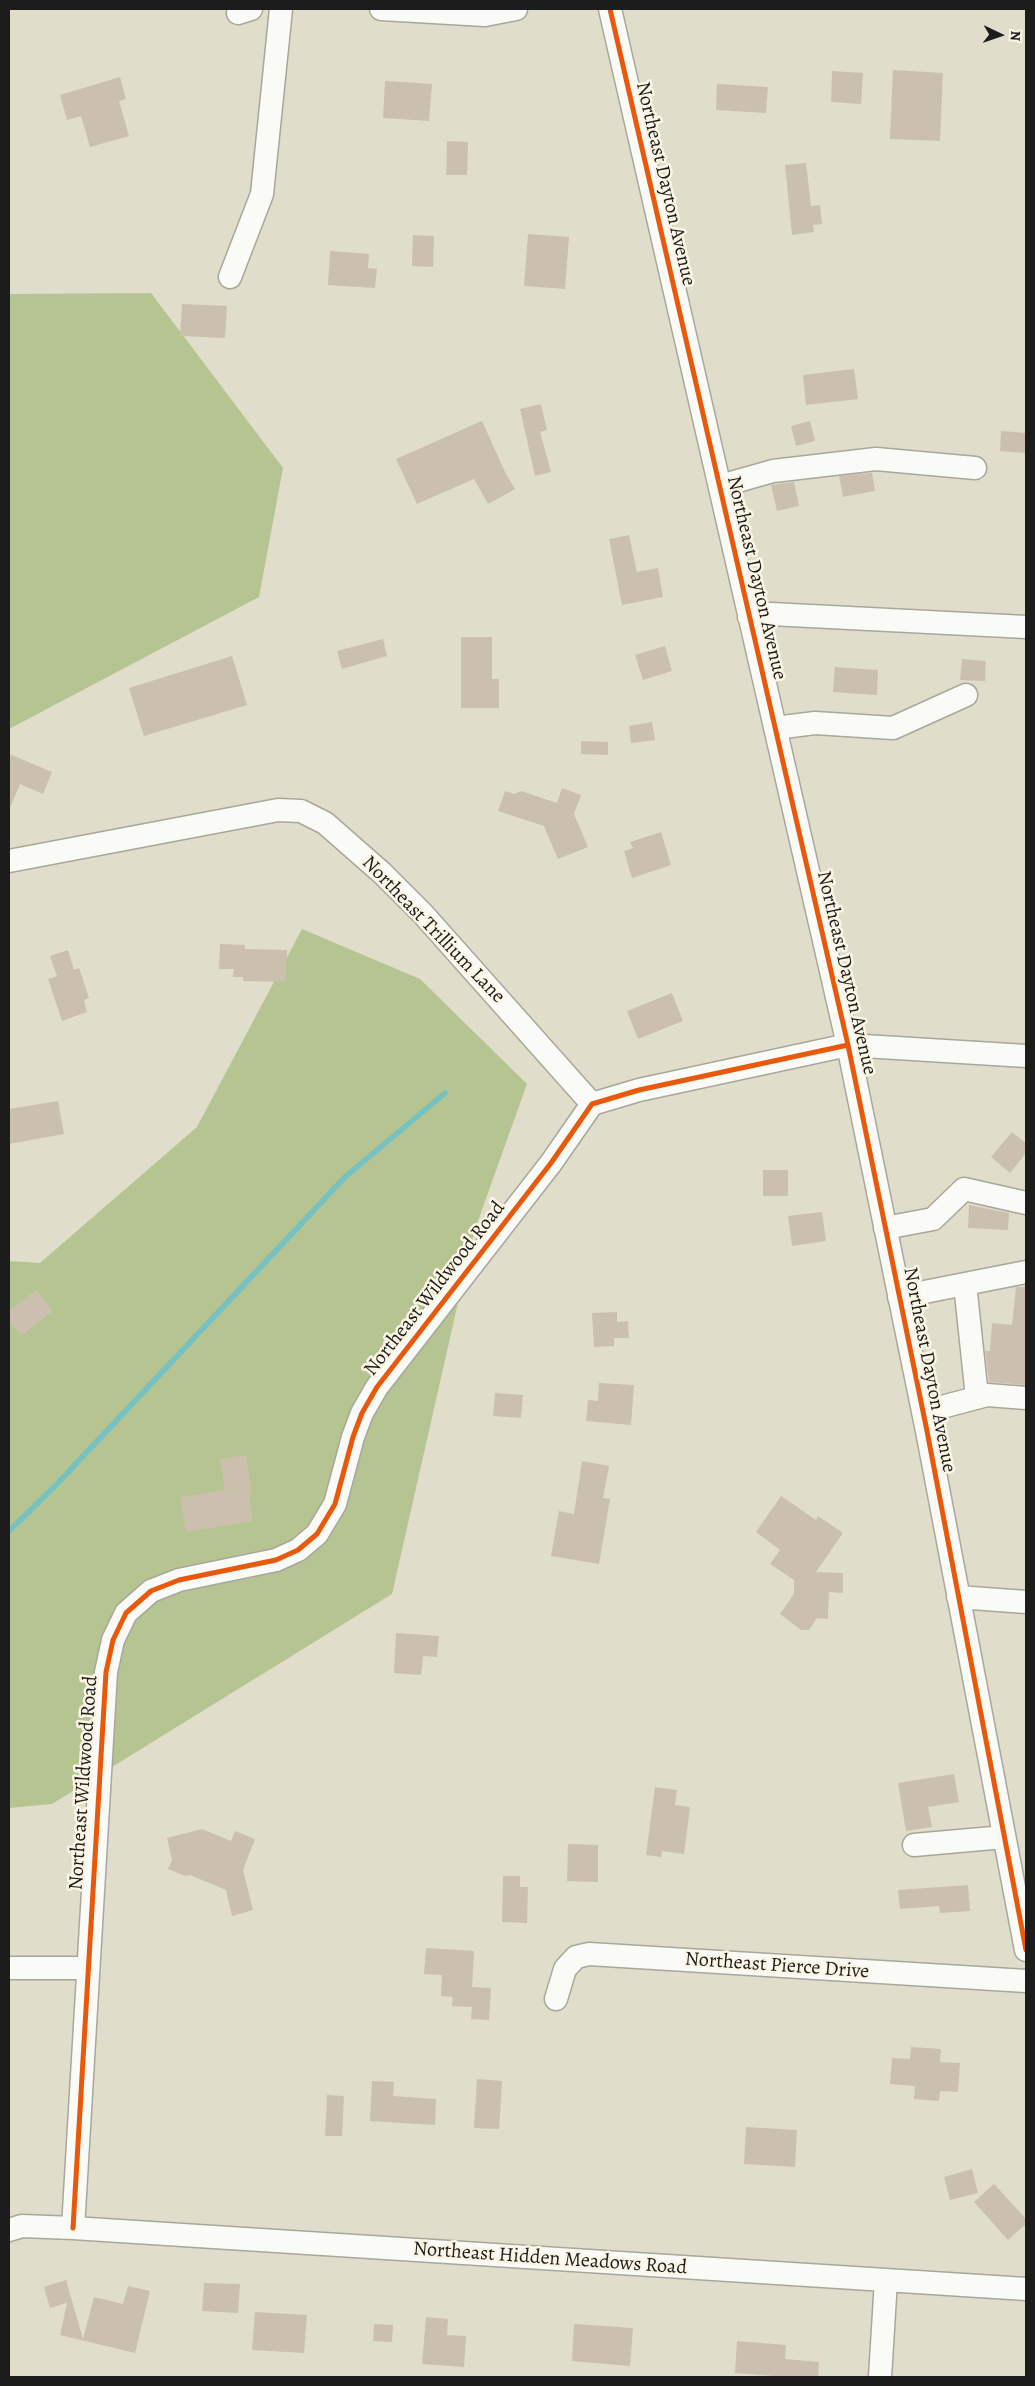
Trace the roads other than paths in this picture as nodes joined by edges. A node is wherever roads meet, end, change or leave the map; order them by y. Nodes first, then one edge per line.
1 (281, 9) edge
2 (381, 9) edge
3 (516, 9) edge
4 (610, 9) edge
5 (230, 277) dead end
6 (975, 468) dead end
7 (720, 486) junction
8 (750, 617) junction
9 (1026, 627) edge
10 (966, 695) dead end
11 (775, 728) junction
12 (9, 861) edge
13 (848, 1045) junction
14 (1026, 1056) edge
15 (592, 1104) junction
16 (1026, 1203) edge
17 (885, 1228) junction
18 (1026, 1272) edge
19 (965, 1284) junction
20 (899, 1297) junction
21 (977, 1398) junction
22 (1026, 1398) edge
23 (923, 1412) junction
24 (958, 1597) junction
25 (1026, 1602) edge
26 (1004, 1836) junction
27 (914, 1844) dead end
28 (1026, 1950) edge
29 (9, 1968) edge
30 (87, 1968) junction
31 (1026, 1981) edge
32 (556, 1999) dead end
33 (73, 2228) junction
34 (9, 2230) edge
35 (886, 2280) junction
36 (1026, 2288) edge
37 (880, 2377) edge

1 - 5 street
2 - 3 street
4 - 7 street, Northeast Dayton Avenue
6 - 7 street
7 - 8 street, Northeast Dayton Avenue
8 - 9 street
8 - 11 street, Northeast Dayton Avenue
10 - 11 street
11 - 13 street, Northeast Dayton Avenue
12 - 15 street, Northeast Trillium Lane
13 - 14 street
13 - 15 street
13 - 17 street, Northeast Dayton Avenue
15 - 30 street, Northeast Wildwood Road
16 - 17 street
17 - 20 street, Northeast Dayton Avenue
18 - 19 street
19 - 20 street
19 - 21 street
20 - 23 street, Northeast Dayton Avenue
21 - 22 street
21 - 23 street
23 - 24 street, Northeast Dayton Avenue
24 - 25 street
24 - 26 street, Northeast Dayton Avenue
26 - 27 street
26 - 28 street, Northeast Dayton Avenue
29 - 30 street
30 - 33 street, Northeast Wildwood Road
31 - 32 street, Northeast Pierce Drive
33 - 34 street, Northeast Hidden Meadows Road
33 - 35 street, Northeast Hidden Meadows Road
35 - 36 street, Northeast Hidden Meadows Road
35 - 37 street

